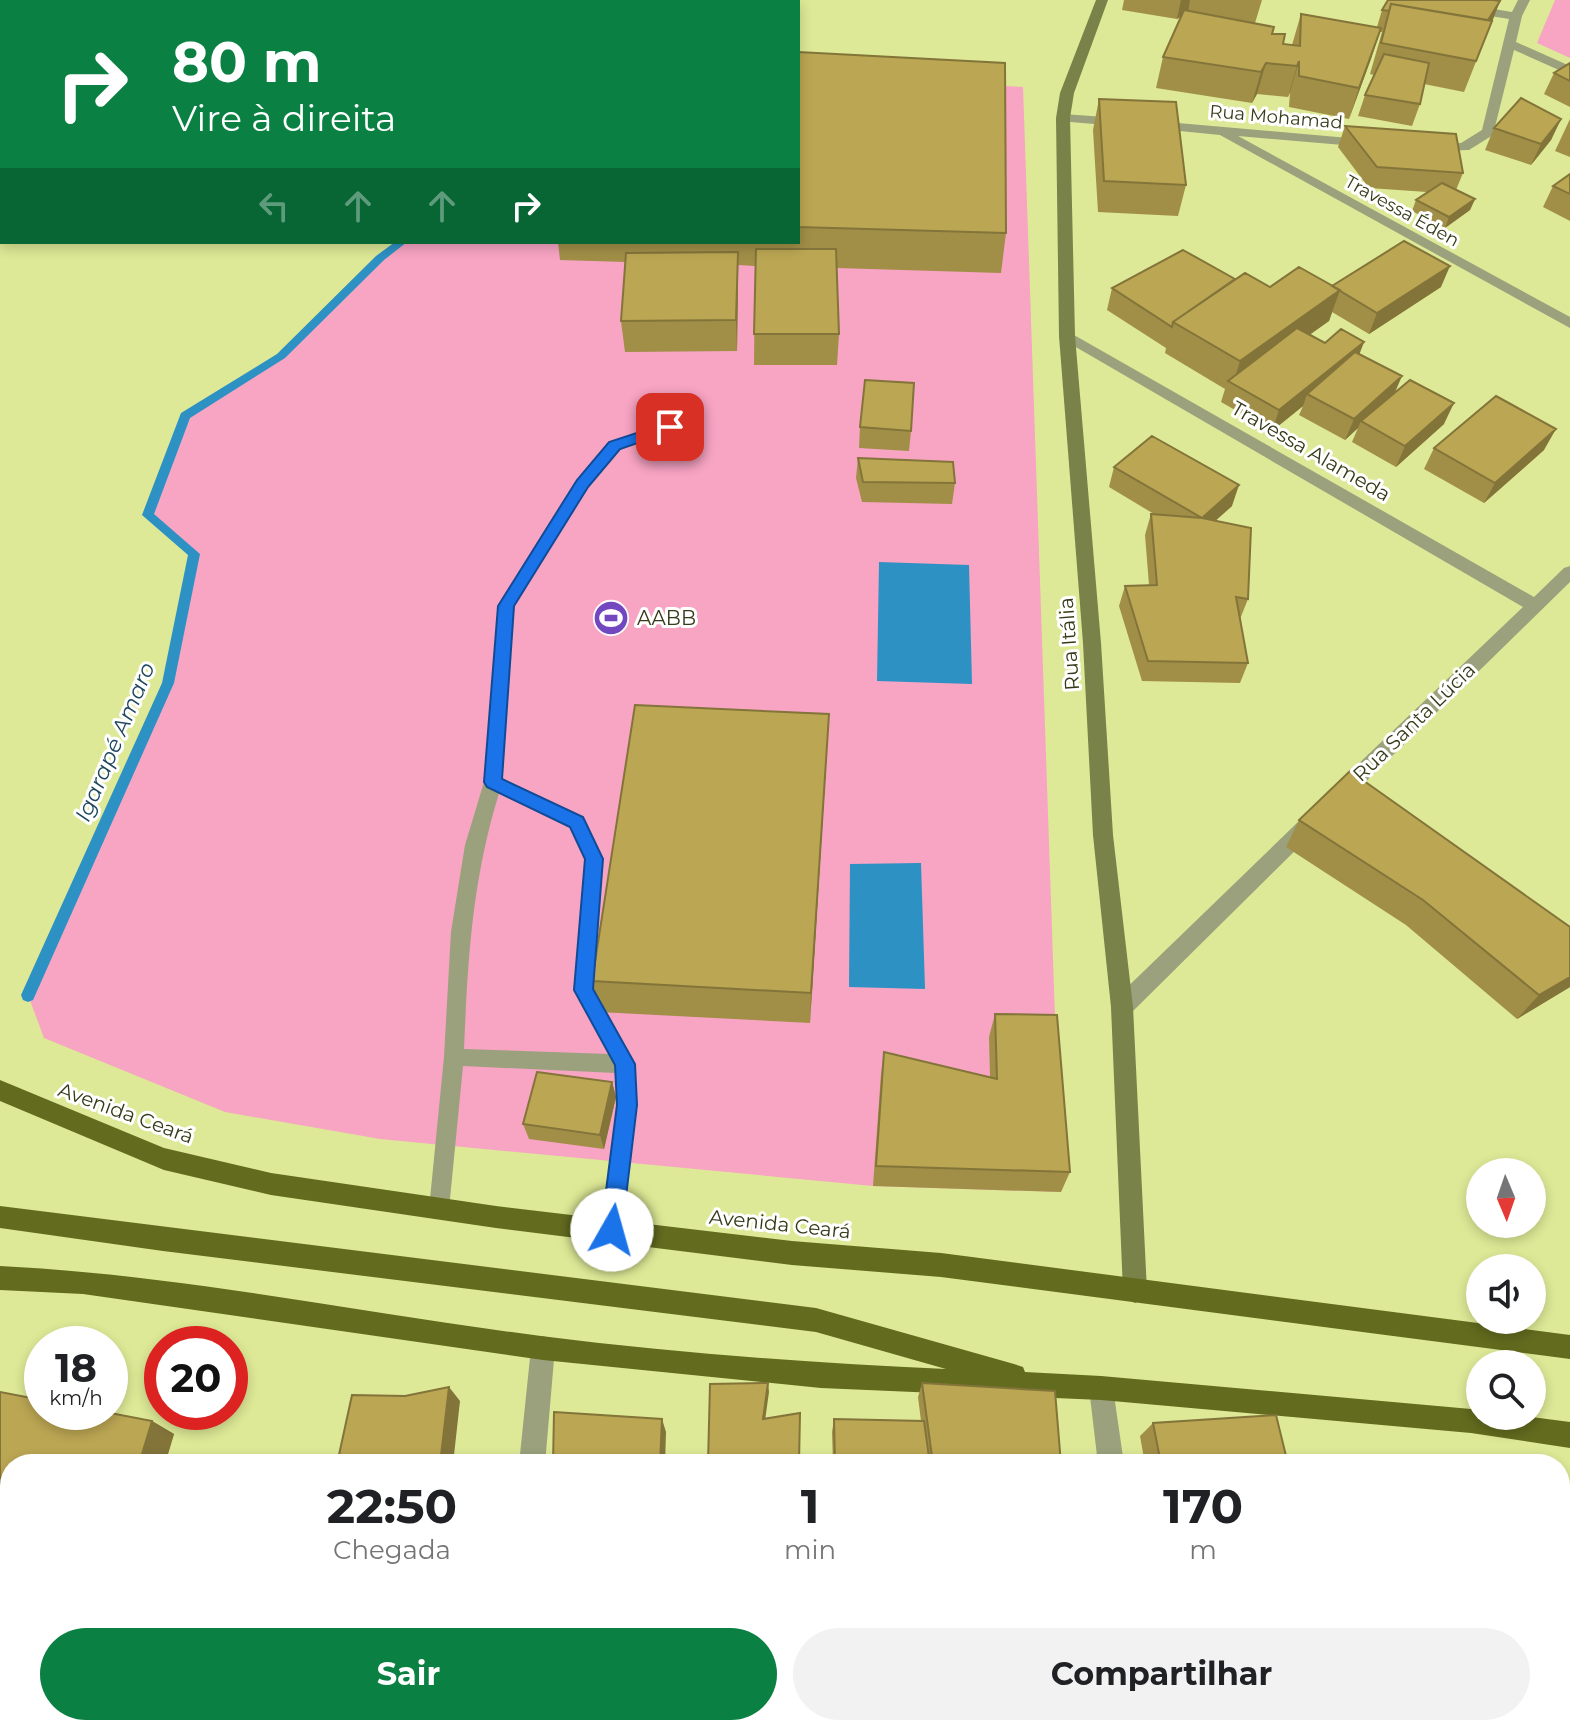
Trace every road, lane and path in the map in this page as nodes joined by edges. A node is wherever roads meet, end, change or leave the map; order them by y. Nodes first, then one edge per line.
1 (1102, 0) edge
2 (1416, 0) edge
3 (1524, 0) edge
4 (1516, 16) junction
5 (1509, 43) junction
6 (1570, 71) edge
7 (1063, 118) junction
8 (1217, 129) junction
9 (1389, 145) edge
10 (1420, 148) edge
11 (1570, 323) edge
12 (1067, 336) junction
13 (670, 427) dead end
14 (1570, 572) edge
15 (1534, 605) junction
16 (493, 782) junction
17 (1122, 1007) junction
18 (454, 1057) junction
19 (625, 1064) junction
20 (0, 1090) edge
21 (439, 1209) junction
22 (0, 1217) edge
23 (612, 1230) junction
24 (0, 1278) edge
25 (1135, 1291) junction
26 (1570, 1347) edge
27 (543, 1348) junction
28 (1047, 1385) junction
29 (1101, 1388) junction
30 (1570, 1435) edge
31 (533, 1454) edge
32 (1110, 1454) edge

1 - 7 street, Rua Itália
2 - 4 street
3 - 4 street
4 - 5 street
5 - 6 street
5 - 10 street
7 - 8 street, Rua Mohamad
7 - 12 street, Rua Itália
8 - 9 street, Rua Mohamad
8 - 11 street, Travessa Éden
12 - 15 street, Travessa Alameda
12 - 17 street, Rua Itália
13 - 16 lane
14 - 15 street, Rua Santa Lúcia
15 - 17 street, Rua Santa Lúcia
16 - 18 lane
16 - 19 lane
17 - 25 street, Rua Itália
18 - 19 lane
18 - 21 lane
19 - 23 lane
20 - 21 main road, Avenida Ceará
21 - 23 main road, Avenida Ceará
22 - 28 main road
23 - 25 main road, Avenida Ceará
24 - 27 main road
25 - 26 main road, Avenida Ceará
27 - 28 main road
27 - 31 street
28 - 29 main road
29 - 30 main road
29 - 32 street

